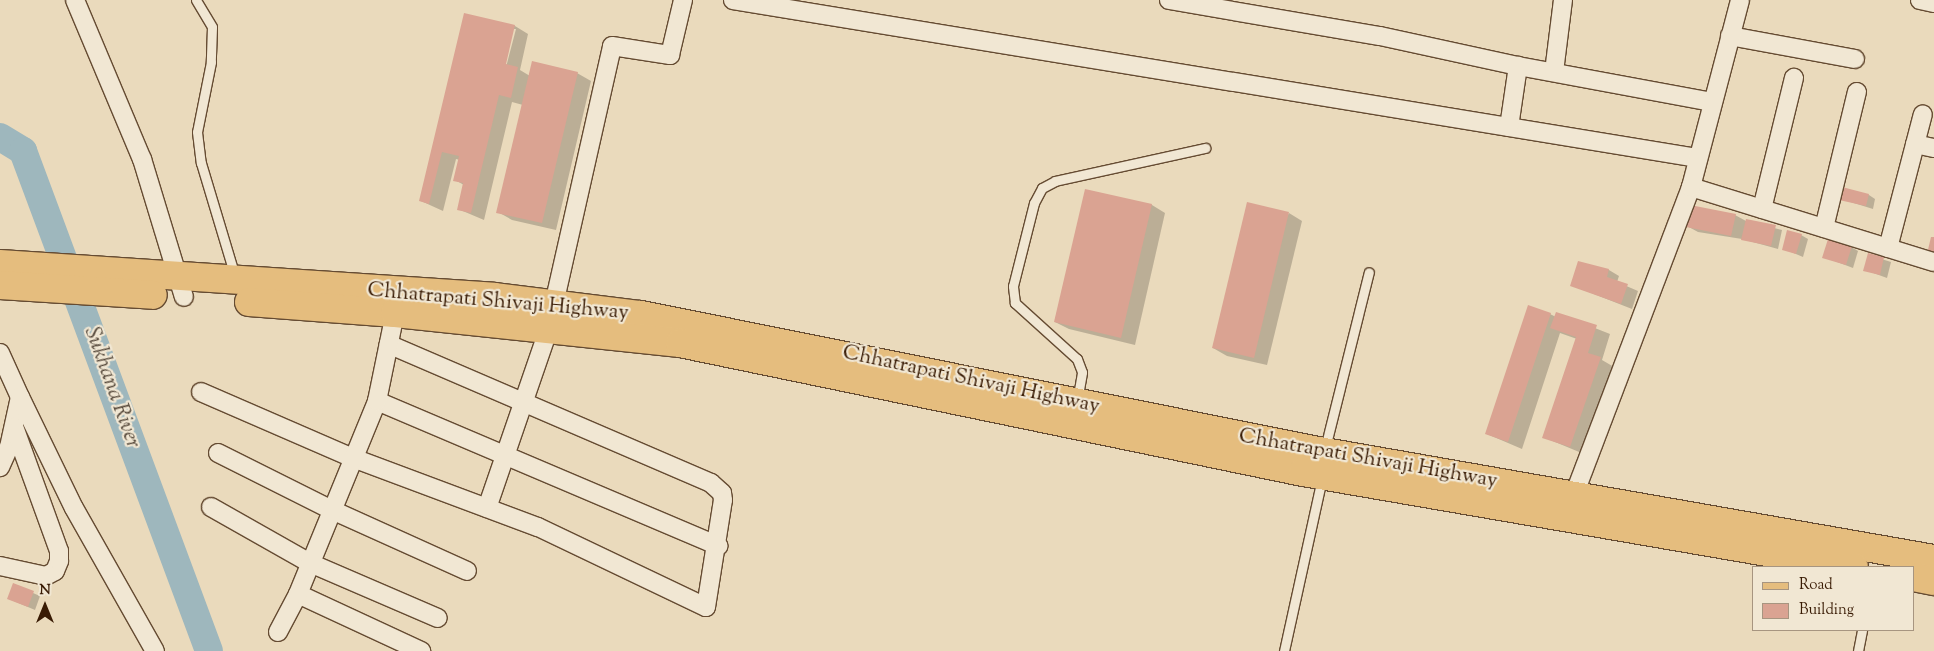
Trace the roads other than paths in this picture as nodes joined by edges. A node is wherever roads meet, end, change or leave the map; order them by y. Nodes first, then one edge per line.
1 (75, 0) edge
2 (196, 0) edge
3 (683, 0) edge
4 (733, 0) edge
5 (1169, 0) edge
6 (1563, 0) edge
7 (1740, 0) edge
8 (1920, 0) edge
9 (1934, 3) edge
10 (1730, 36) junction
11 (1855, 59) dead end
12 (1518, 66) junction
13 (1554, 72) junction
14 (1794, 78) dead end
15 (1858, 92) dead end
16 (1713, 102) junction
17 (1923, 114) dead end
18 (1509, 127) junction
19 (1915, 144) junction
20 (1205, 148) dead end
21 (1934, 148) edge
22 (1698, 158) junction
23 (1691, 187) junction
24 (1762, 209) junction
25 (1824, 228) junction
26 (1888, 248) junction
27 (1934, 262) edge
28 (1369, 272) dead end
29 (3, 275) edge
30 (237, 282) junction
31 (172, 286) junction
32 (395, 313) junction
33 (551, 316) junction
34 (388, 344) junction
35 (0, 353) edge
36 (201, 392) dead end
37 (20, 397) junction
38 (377, 401) junction
39 (524, 401) junction
40 (1077, 402) junction
41 (14, 428) junction
42 (4, 444) edge
43 (218, 453) dead end
44 (505, 455) junction
45 (353, 458) junction
46 (1324, 464) junction
47 (0, 467) edge
48 (211, 507) dead end
49 (1570, 507) junction
50 (486, 508) junction
51 (332, 510) junction
52 (718, 546) junction
53 (1934, 559) edge
54 (310, 564) junction
55 (0, 566) edge
56 (1849, 566) edge
57 (467, 571) dead end
58 (1914, 577) edge
59 (1934, 580) edge
60 (298, 594) junction
61 (438, 618) dead end
62 (1862, 631) edge
63 (278, 632) dead end
64 (155, 651) edge
65 (421, 651) edge
66 (1284, 651) edge
67 (1858, 651) edge

1 - 31 street
2 - 30 lane
3 - 33 street
4 - 18 street
5 - 12 street
6 - 13 street
7 - 10 street
8 - 9 street
10 - 11 street
10 - 16 street
12 - 13 street
12 - 18 street
13 - 16 street
14 - 24 street
15 - 25 street
16 - 22 street
17 - 19 street
18 - 22 street
19 - 21 street
19 - 26 street
20 - 40 lane
22 - 23 street
23 - 24 street
23 - 49 street
24 - 25 street
25 - 26 street
26 - 27 street
28 - 46 lane
29 - 31 main road, Chhatrapati Shivaji Highway
30 - 31 main road, Chhatrapati Shivaji Highway
30 - 33 main road, Chhatrapati Shivaji Highway
31 - 32 main road, Chhatrapati Shivaji Highway
32 - 33 main road, Chhatrapati Shivaji Highway
32 - 34 street
33 - 39 street
33 - 40 main road, Chhatrapati Shivaji Highway
33 - 46 main road, Chhatrapati Shivaji Highway
34 - 38 street
34 - 39 street
35 - 37 street
36 - 45 street
37 - 41 street
37 - 64 street
38 - 44 street
38 - 45 street
39 - 44 street
39 - 52 street
40 - 46 main road, Chhatrapati Shivaji Highway
41 - 42 street
41 - 55 street
42 - 47 street
43 - 51 street
44 - 50 street
44 - 52 street
45 - 50 street
45 - 51 street
46 - 49 main road, Chhatrapati Shivaji Highway
46 - 66 lane
48 - 54 street
49 - 53 main road, Chhatrapati Shivaji Highway
49 - 56 main road, Chhatrapati Shivaji Highway
50 - 52 street
51 - 54 street
51 - 57 street
54 - 60 street
54 - 61 street
58 - 59 main road
60 - 63 street
60 - 65 street
62 - 67 lane

